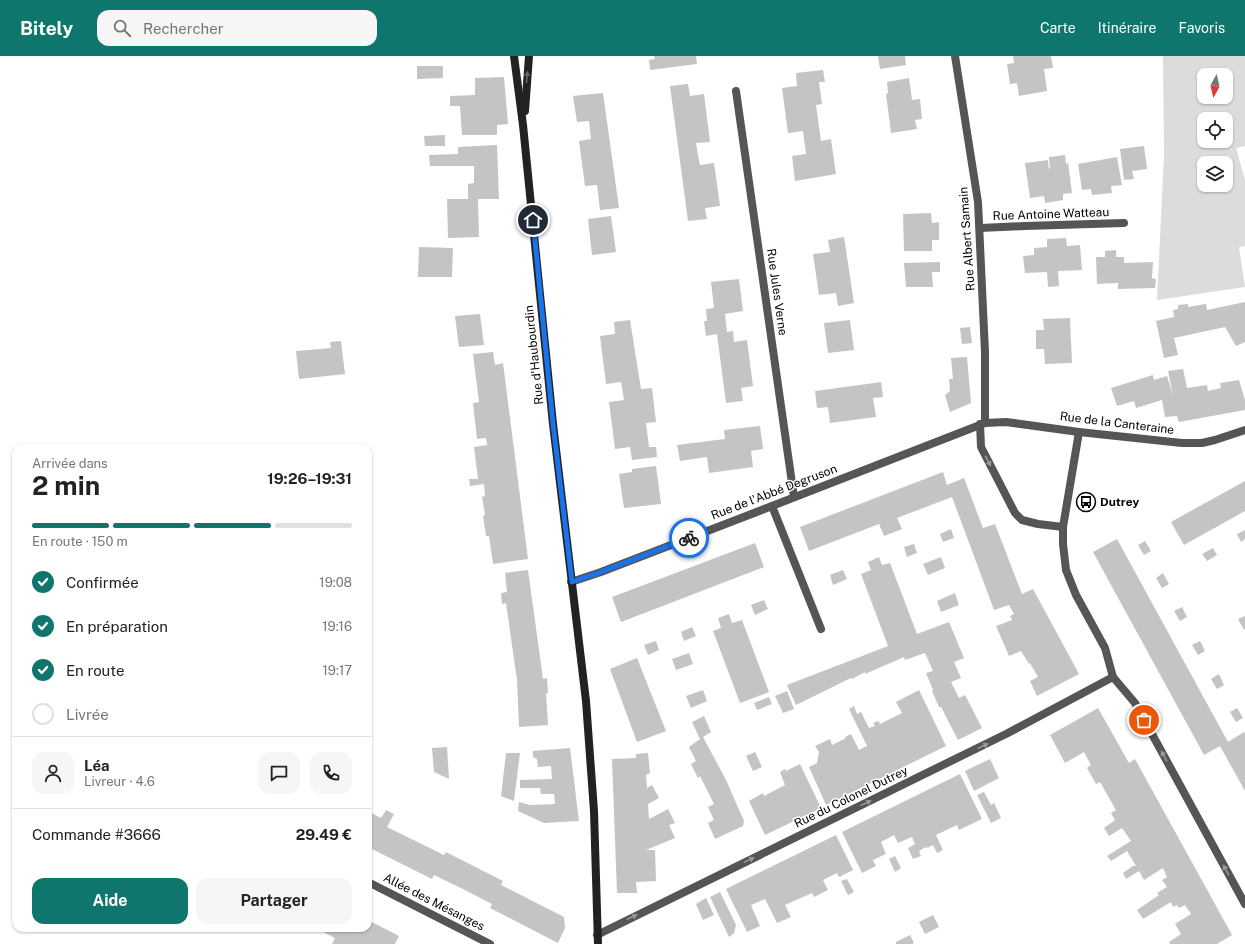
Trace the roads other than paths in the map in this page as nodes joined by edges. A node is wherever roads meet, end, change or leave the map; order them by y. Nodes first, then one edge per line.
1 (514, 56) edge
2 (529, 56) edge
3 (955, 56) edge
4 (736, 91) dead end
5 (524, 126) junction
6 (1124, 223) dead end
7 (980, 228) junction
8 (982, 423) junction
9 (1245, 430) edge
10 (1079, 432) junction
11 (794, 497) junction
12 (772, 506) junction
13 (1063, 527) junction
14 (572, 582) junction
15 (821, 628) dead end
16 (1113, 677) junction
17 (372, 884) edge
18 (1245, 904) edge
19 (598, 935) junction
20 (490, 944) edge
21 (598, 944) edge

1 - 5 street, Rue d'Haubourdin
5 -> 2 street, Rue d'Haubourdin
3 - 7 street, Rue Albert Samain
4 - 11 street, Rue Jules Verne
5 - 14 street, Rue d'Haubourdin
6 - 7 street, Rue Antoine Watteau
7 - 8 street, Rue Albert Samain
8 - 10 street, Rue de la Canteraine
8 - 11 street, Rue de l'Abbé Degruson
8 -> 13 street, Rue Albert Samain
9 - 10 street, Rue de la Canteraine
10 - 13 street
11 - 12 street, Rue de l'Abbé Degruson
12 - 14 street, Rue de l'Abbé Degruson
12 - 15 street
13 - 16 street
14 - 19 street, Rue d'Haubourdin
18 -> 16 street
19 -> 16 street, Rue du Colonel Dutrey
17 - 20 street, Allée des Mésanges
19 - 21 street, Rue d'Haubourdin

